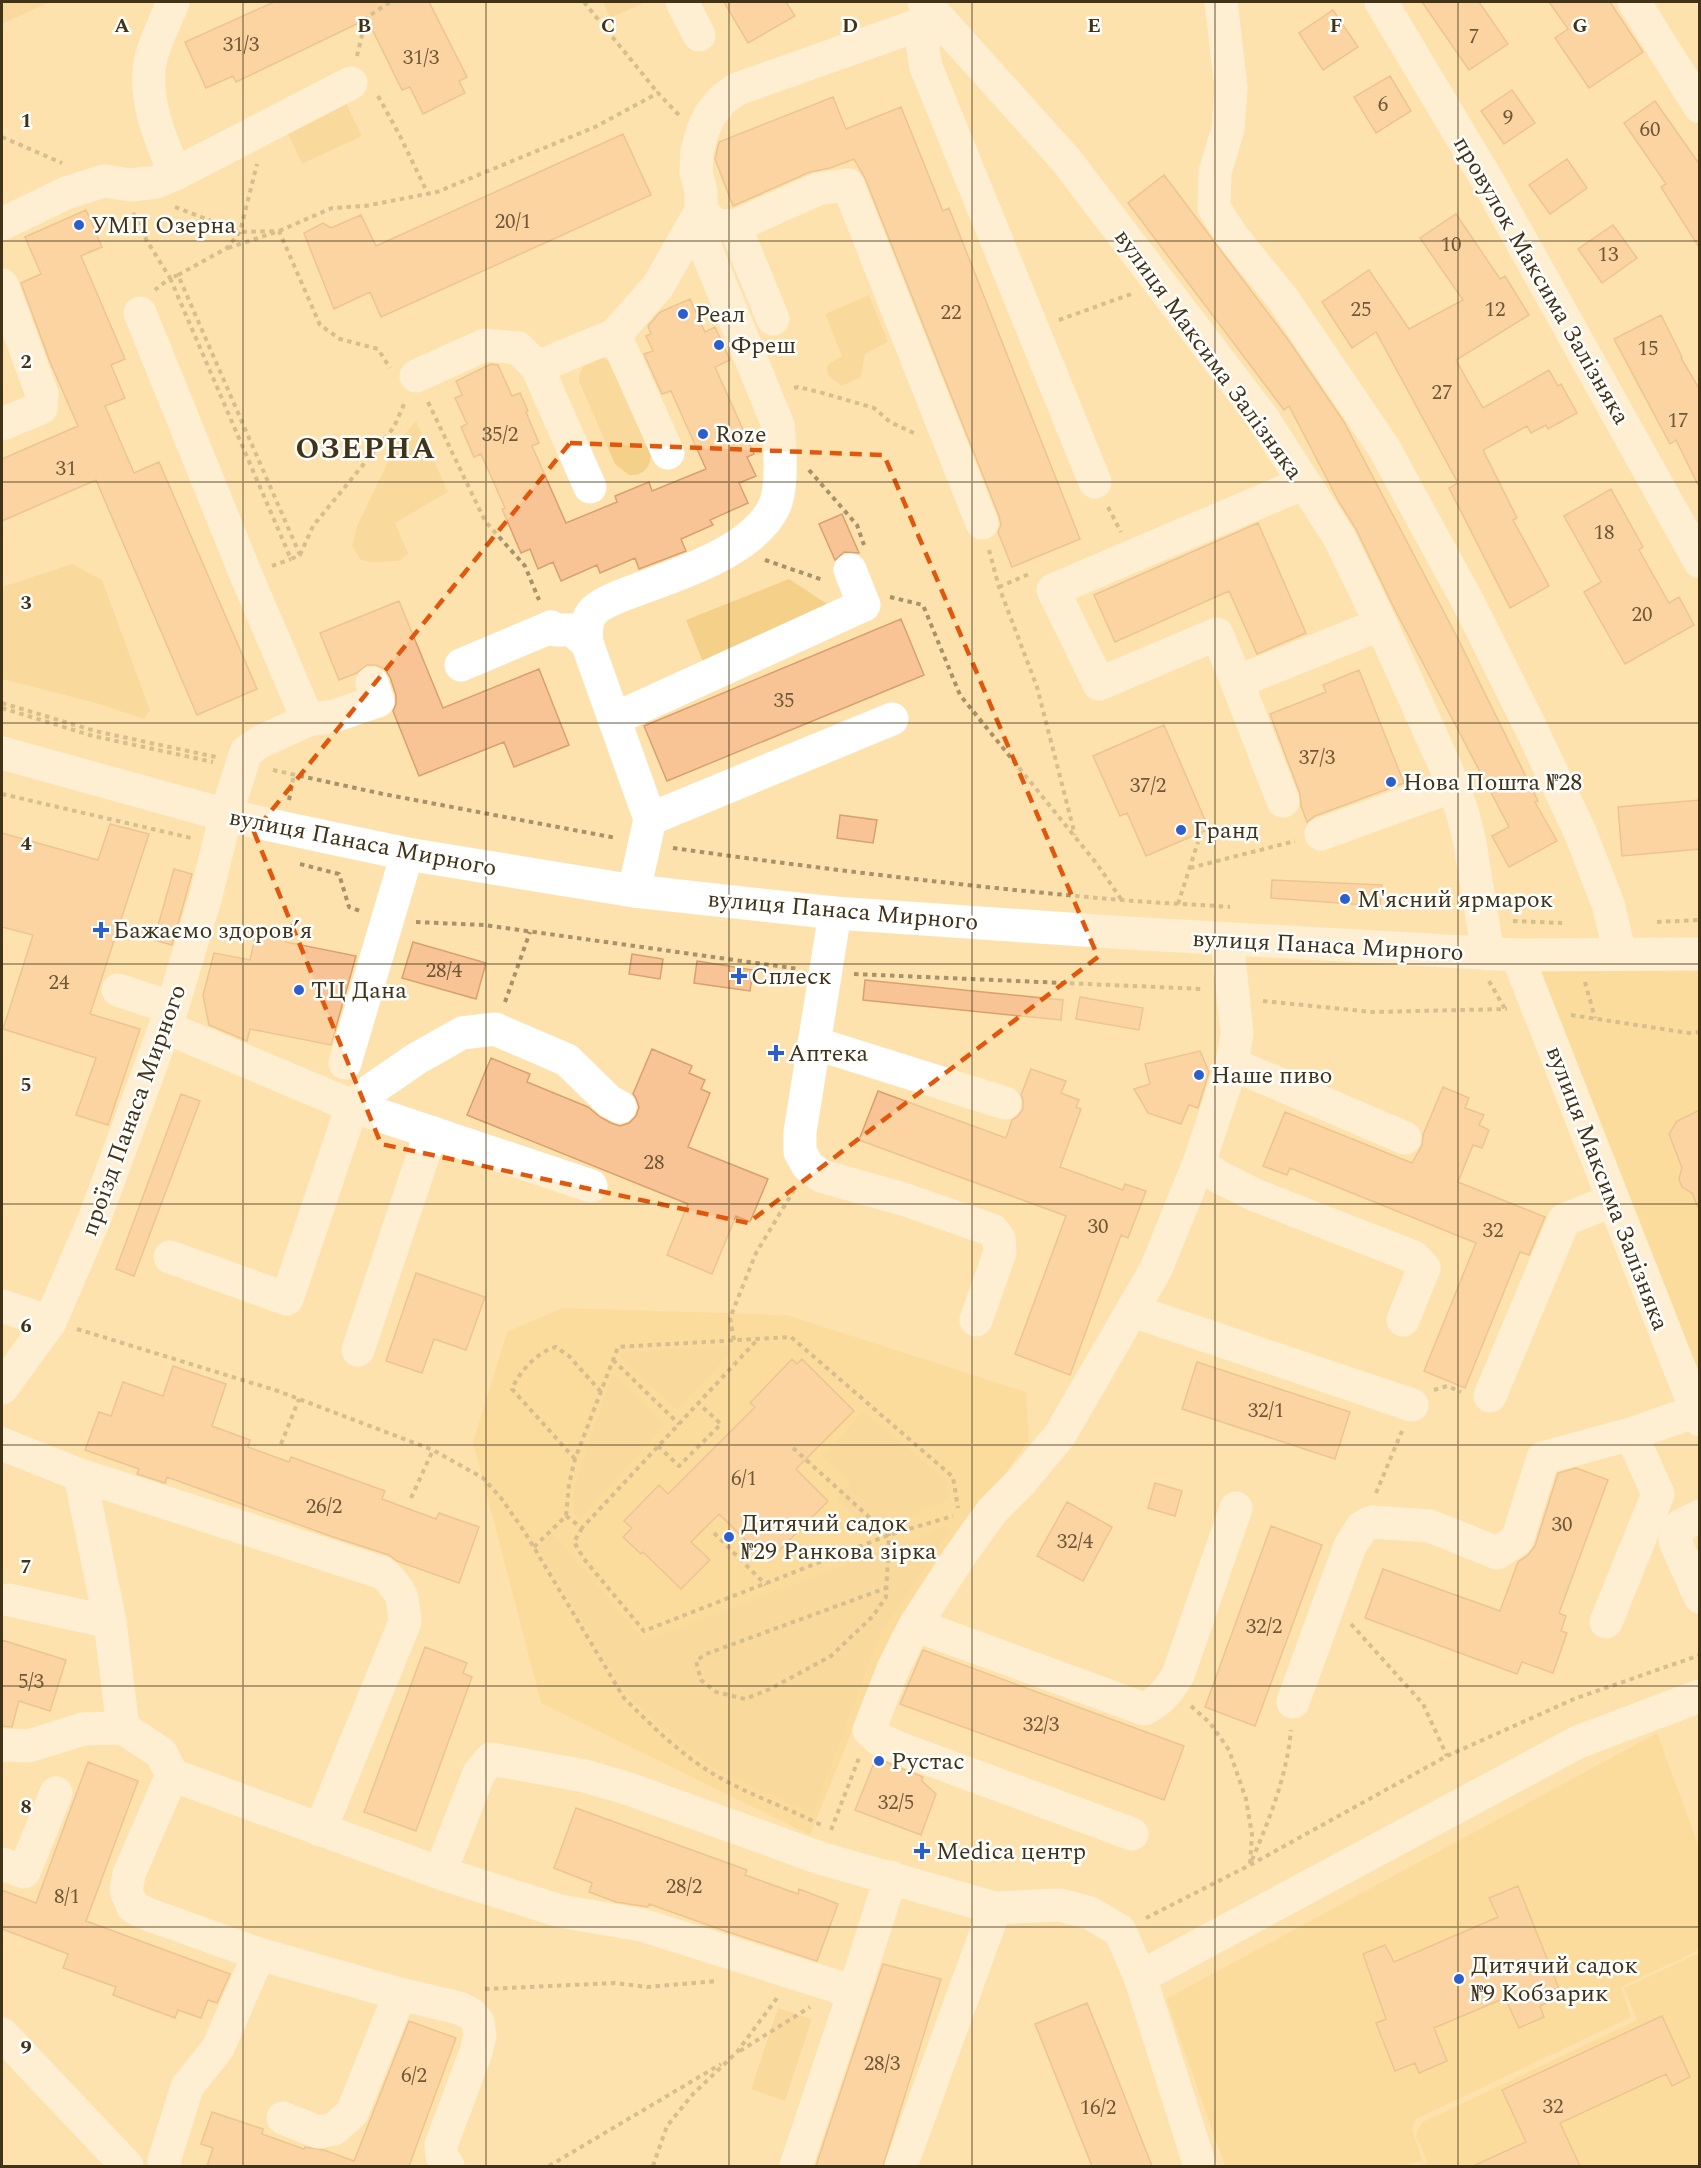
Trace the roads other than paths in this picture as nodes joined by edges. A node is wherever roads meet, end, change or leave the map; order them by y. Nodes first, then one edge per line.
1 (173, 2) edge
2 (682, 2) edge
3 (1221, 2) edge
4 (1381, 2) edge
5 (1634, 2) edge
6 (931, 10) edge
7 (699, 35) dead end
8 (351, 83) road end
9 (1700, 107) edge
10 (171, 189) junction
11 (701, 211) junction
12 (2, 224) edge
13 (735, 226) junction
14 (2, 285) edge
15 (140, 313) dead end
16 (773, 319) dead end
17 (615, 335) junction
18 (537, 368) junction
19 (416, 376) road end
20 (2, 424) edge
21 (668, 453) dead end
22 (1095, 482) road end
23 (1304, 483) junction
24 (590, 487) dead end
25 (982, 523) road end
26 (1700, 562) edge
27 (858, 569) road end
28 (1382, 624) junction
29 (587, 644) junction
30 (461, 665) dead end
31 (1237, 682) junction
32 (372, 683) dead end
33 (614, 718) junction
34 (892, 719) dead end
35 (309, 720) junction
36 (2, 753) edge
37 (1453, 786) junction
38 (1282, 801) dead end
39 (223, 830) junction
40 (647, 831) junction
41 (1322, 834) road end
42 (407, 854) junction
43 (634, 891) junction
44 (835, 913) junction
45 (1227, 939) junction
46 (1503, 954) junction
47 (1620, 954) junction
48 (1700, 954) edge
49 (118, 990) dead end
50 (169, 1017) junction
51 (814, 1043) junction
52 (345, 1063) dead end
53 (1232, 1064) junction
54 (1005, 1103) dead end
55 (352, 1106) junction
56 (620, 1107) dead end
57 (430, 1132) junction
58 (1405, 1138) dead end
59 (1199, 1163) junction
60 (591, 1186) dead end
61 (1613, 1200) junction
62 (170, 1257) dead end
63 (2, 1306) edge
64 (1133, 1311) junction
65 (976, 1320) dead end
66 (1403, 1320) dead end
67 (50, 1322) junction
68 (358, 1350) dead end
69 (2, 1388) edge
70 (1490, 1396) road end
71 (1412, 1405) road end
72 (1698, 1416) edge
73 (1631, 1434) junction
74 (2, 1444) edge
75 (80, 1475) junction
76 (1236, 1508) dead end
77 (1700, 1516) edge
78 (1700, 1597) edge
79 (9, 1600) dead end
80 (110, 1622) junction
81 (1606, 1622) dead end
82 (915, 1625) junction
83 (1700, 1696) edge
84 (1293, 1702) road end
85 (123, 1728) junction
86 (2, 1745) edge
87 (172, 1775) junction
88 (56, 1793) dead end
89 (320, 1830) junction
90 (1132, 1834) dead end
91 (2, 1864) edge
92 (440, 1873) junction
93 (891, 1877) junction
94 (995, 1908) junction
95 (259, 1954) junction
96 (1140, 1977) junction
97 (851, 1991) junction
98 (400, 1994) junction
99 (2, 2034) edge
100 (283, 2118) dead end
101 (127, 2166) edge
102 (165, 2166) edge
103 (448, 2166) edge
104 (796, 2166) edge
105 (902, 2166) edge
106 (1200, 2166) edge

1 - 10 street
2 - 7 street
3 - 47 street
4 - 26 street, провулок Максима Залізняка
5 - 9 street
6 - 11 street
6 - 22 street
6 - 23 street, вулиця Максима Залізняка
8 - 10 street
10 - 12 street
11 - 13 street
11 - 17 street
11 - 29 street
13 - 16 street
13 - 25 street
14 - 20 street
15 - 35 street
17 - 18 street
17 - 21 street
18 - 19 street
18 - 24 street
23 - 28 street, вулиця Максима Залізняка
23 - 31 street
27 - 33 street
28 - 31 street
28 - 37 street, вулиця Максима Залізняка
29 - 30 street
29 - 33 street
31 - 38 street
32 - 35 street
33 - 40 street
34 - 40 street
35 - 39 street, проїзд Панаса Мирного
36 - 39 street, вулиця Панаса Мирного
37 - 41 street
37 - 46 street, вулиця Максима Залізняка
39 - 42 street, вулиця Панаса Мирного
39 - 50 street, проїзд Панаса Мирного
40 - 43 street
42 - 43 street, вулиця Панаса Мирного
42 - 52 street
43 - 44 street, вулиця Панаса Мирного
44 - 45 street, вулиця Панаса Мирного
44 - 51 street
45 - 46 street, вулиця Панаса Мирного
45 - 53 street
46 - 47 street, вулиця Панаса Мирного
46 - 61 street, вулиця Максима Залізняка
47 - 48 street, вулиця Панаса Мирного
49 - 50 street
50 - 55 street
50 - 67 street, проїзд Панаса Мирного
51 - 54 street
51 - 65 street
53 - 58 street
53 - 59 street
55 - 56 street
55 - 57 street
55 - 62 street
57 - 60 street
57 - 68 street
59 - 64 street
59 - 66 street
61 - 70 street
61 - 72 street, вулиця Максима Залізняка
63 - 67 street
64 - 71 street
64 - 82 street
67 - 69 street, проїзд Панаса Мирного
72 - 73 street
73 - 81 street
73 - 84 street
74 - 75 street
75 - 80 street
75 - 89 street
76 - 82 street
77 - 78 street
79 - 80 street
80 - 85 street
82 - 90 street
83 - 96 street
85 - 86 street
85 - 87 street
87 - 89 street
87 - 95 street
88 - 91 street
89 - 92 street
92 - 93 street
92 - 97 street
93 - 94 street
93 - 97 street
94 - 96 street
94 - 105 street
95 - 98 street
95 - 102 street
96 - 106 street
97 - 104 street
98 - 100 street
98 - 103 street
99 - 101 street

